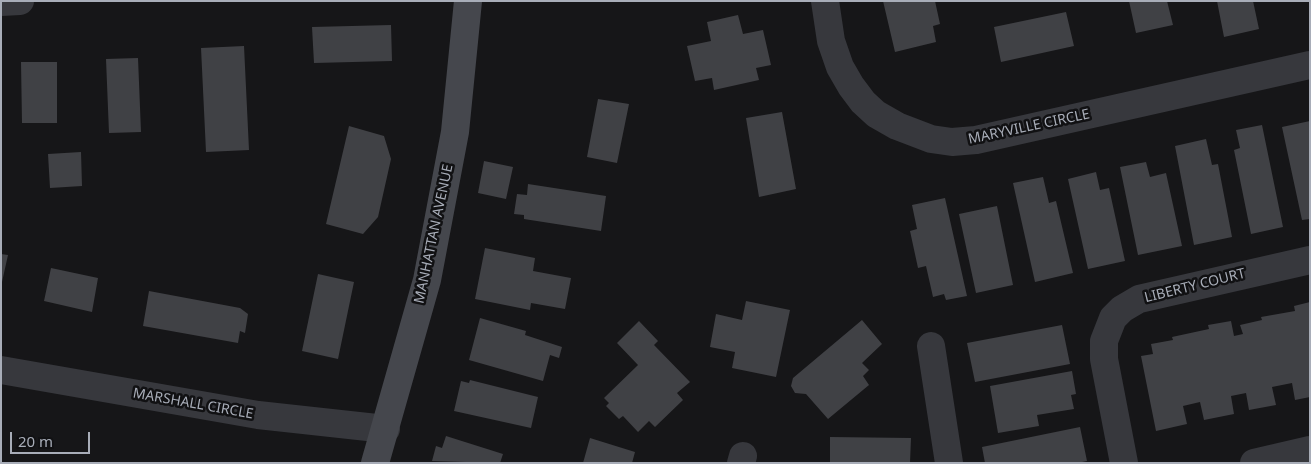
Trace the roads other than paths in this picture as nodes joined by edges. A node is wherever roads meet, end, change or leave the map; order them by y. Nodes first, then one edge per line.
1 (20, 1) edge
2 (468, 1) edge
3 (824, 1) edge
4 (1, 2) edge
5 (1310, 65) edge
6 (1310, 260) edge
7 (930, 346) dead end
8 (1, 370) edge
9 (386, 429) junction
10 (1310, 450) edge
11 (376, 463) edge
12 (949, 463) edge
13 (1124, 463) edge
14 (1254, 463) edge

1 - 4 street
2 - 9 street, MANHATTAN AVENUE
3 - 5 street, MARYVILLE CIRCLE
6 - 13 street, LIBERTY COURT
7 - 12 street
8 - 9 street, MARSHALL CIRCLE
9 - 11 street, MANHATTAN AVENUE
10 - 14 street

